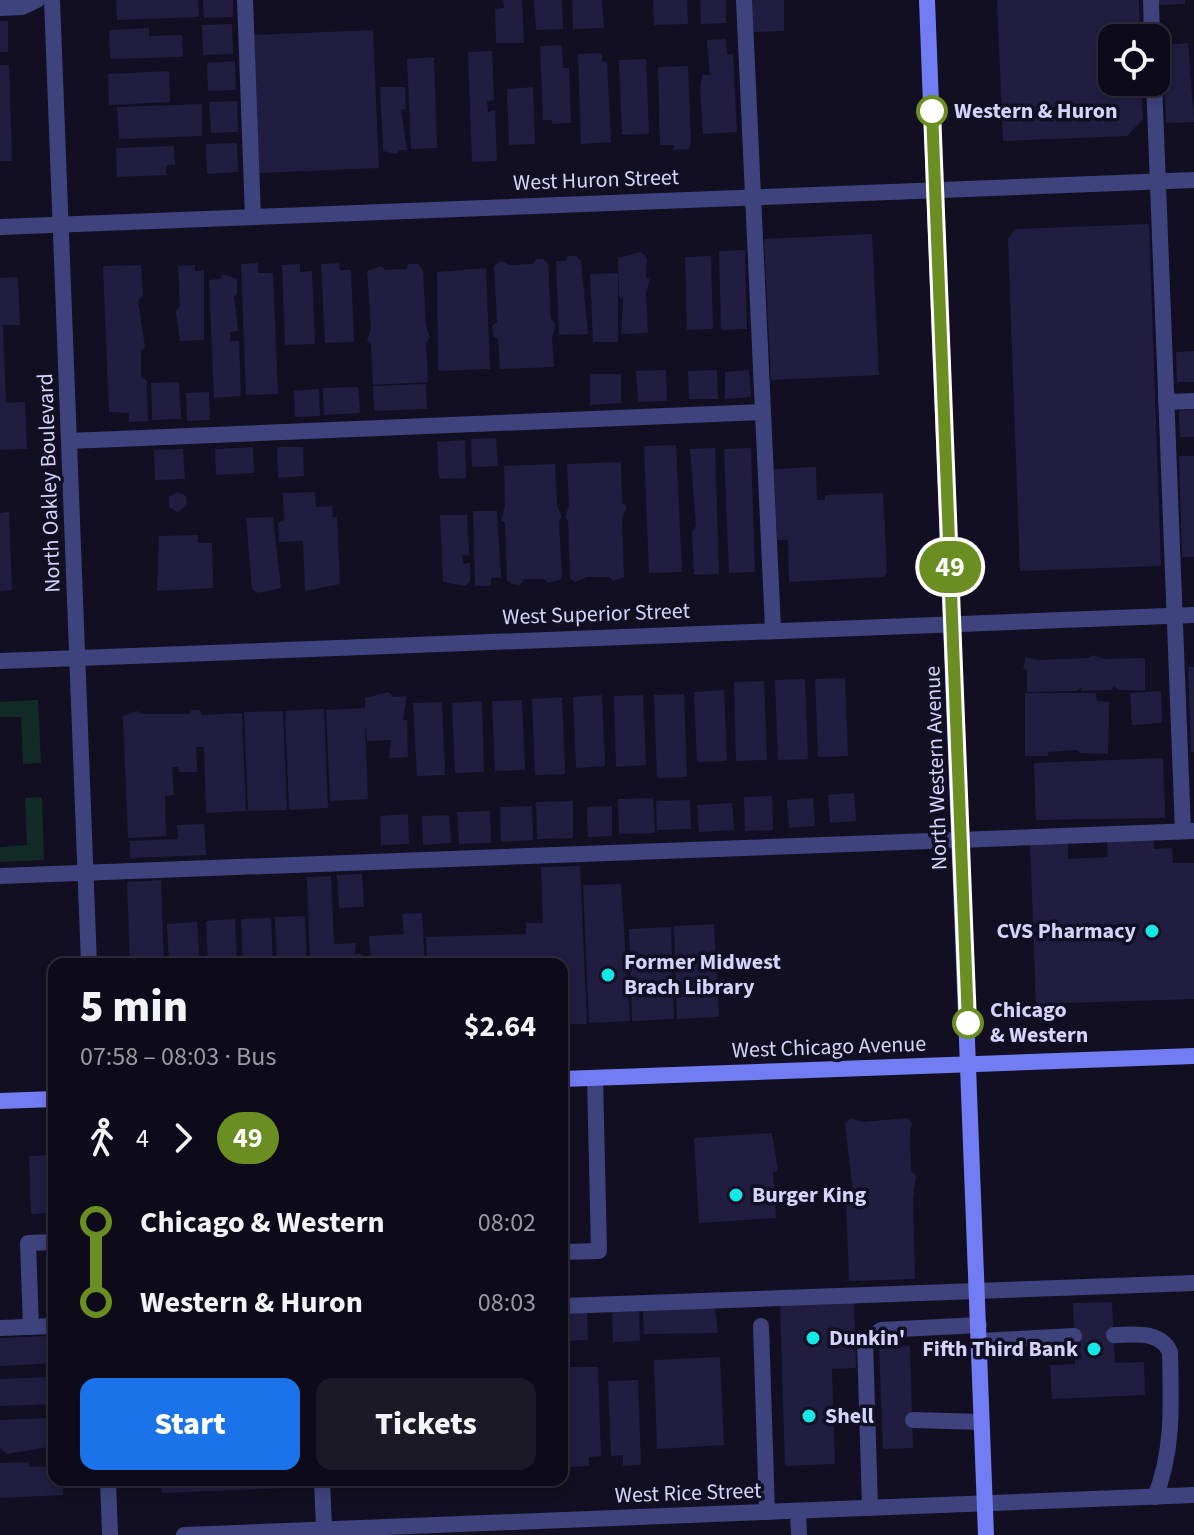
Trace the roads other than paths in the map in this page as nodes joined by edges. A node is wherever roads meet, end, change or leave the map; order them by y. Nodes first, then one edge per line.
1 (37, 0) edge
2 (52, 0) edge
3 (245, 0) edge
4 (744, 0) edge
5 (927, 0) edge
6 (1151, 0) edge
7 (0, 8) edge
8 (1152, 24) edge
9 (1155, 96) edge
10 (1194, 180) edge
11 (1158, 181) junction
12 (935, 188) junction
13 (752, 195) junction
14 (253, 217) junction
15 (61, 225) junction
16 (0, 227) edge
17 (1194, 401) edge
18 (1166, 402) junction
19 (762, 412) junction
20 (69, 441) junction
21 (1194, 615) edge
22 (1174, 616) junction
23 (952, 623) junction
24 (773, 629) junction
25 (77, 658) junction
26 (0, 661) edge
27 (1189, 831) edge
28 (960, 838) junction
29 (86, 873) junction
30 (0, 876) edge
31 (89, 958) edge
32 (1194, 1056) edge
33 (969, 1063) junction
34 (595, 1078) junction
35 (568, 1079) edge
36 (48, 1099) edge
37 (0, 1101) edge
38 (48, 1242) edge
39 (568, 1252) edge
40 (1194, 1283) edge
41 (977, 1289) junction
42 (568, 1306) edge
43 (48, 1326) edge
44 (761, 1326) dead end
45 (31, 1327) junction
46 (0, 1328) edge
47 (979, 1333) junction
48 (1114, 1335) dead end
49 (1074, 1336) dead end
50 (913, 1420) dead end
51 (982, 1422) junction
52 (108, 1486) edge
53 (322, 1486) edge
54 (1194, 1495) edge
55 (1155, 1497) junction
56 (985, 1503) junction
57 (870, 1508) junction
58 (798, 1511) junction
59 (767, 1512) junction
60 (324, 1529) junction
61 (302, 1533) edge
62 (110, 1535) edge
63 (184, 1535) edge
64 (799, 1535) edge
65 (986, 1535) edge

1 - 7 street
2 - 15 street, North Oakley Boulevard
3 - 14 street
4 - 13 street
5 - 12 main road, North Western Avenue
6 - 8 street
9 - 11 street
10 - 11 street, West Huron Street
11 - 12 street, West Huron Street
11 - 18 street
12 - 13 street, West Huron Street
12 - 23 main road, North Western Avenue
13 - 14 street, West Huron Street
13 - 19 street
14 - 15 street, West Huron Street
15 - 16 street, West Huron Street
15 - 20 street, North Oakley Boulevard
17 - 18 street
18 - 22 street
19 - 20 street
19 - 24 street
20 - 25 street, North Oakley Boulevard
21 - 22 street, West Superior Street
22 - 23 street, West Superior Street
22 - 27 street
23 - 24 street, West Superior Street
23 - 28 main road, North Western Avenue
24 - 25 street, West Superior Street
25 - 26 street, West Superior Street
25 - 29 street, North Oakley Boulevard
27 - 28 street
28 - 29 street
28 - 33 main road, North Western Avenue
29 - 30 street
29 - 31 street, North Oakley Boulevard
32 - 33 main road, West Chicago Avenue
33 - 34 main road, West Chicago Avenue
33 - 41 main road, North Western Avenue
34 - 35 main road, West Chicago Avenue
34 - 39 street
36 - 37 main road
38 - 45 street
40 - 41 street
41 - 42 street
41 - 47 main road, North Western Avenue
43 - 45 street
44 - 59 street
45 - 46 street
47 - 49 street
47 - 51 main road, North Western Avenue
47 - 57 street
48 - 55 street
50 - 51 street
51 - 56 main road, North Western Avenue
52 - 62 street
53 - 60 street
54 - 55 street, West Rice Street
55 - 56 street, West Rice Street
56 - 57 street, West Rice Street
56 - 65 main road, North Western Avenue
57 - 58 street, West Rice Street
58 - 59 street, West Rice Street
58 - 64 street
59 - 60 street, West Rice Street
60 - 61 street, West Rice Street
61 - 63 street, West Rice Street

